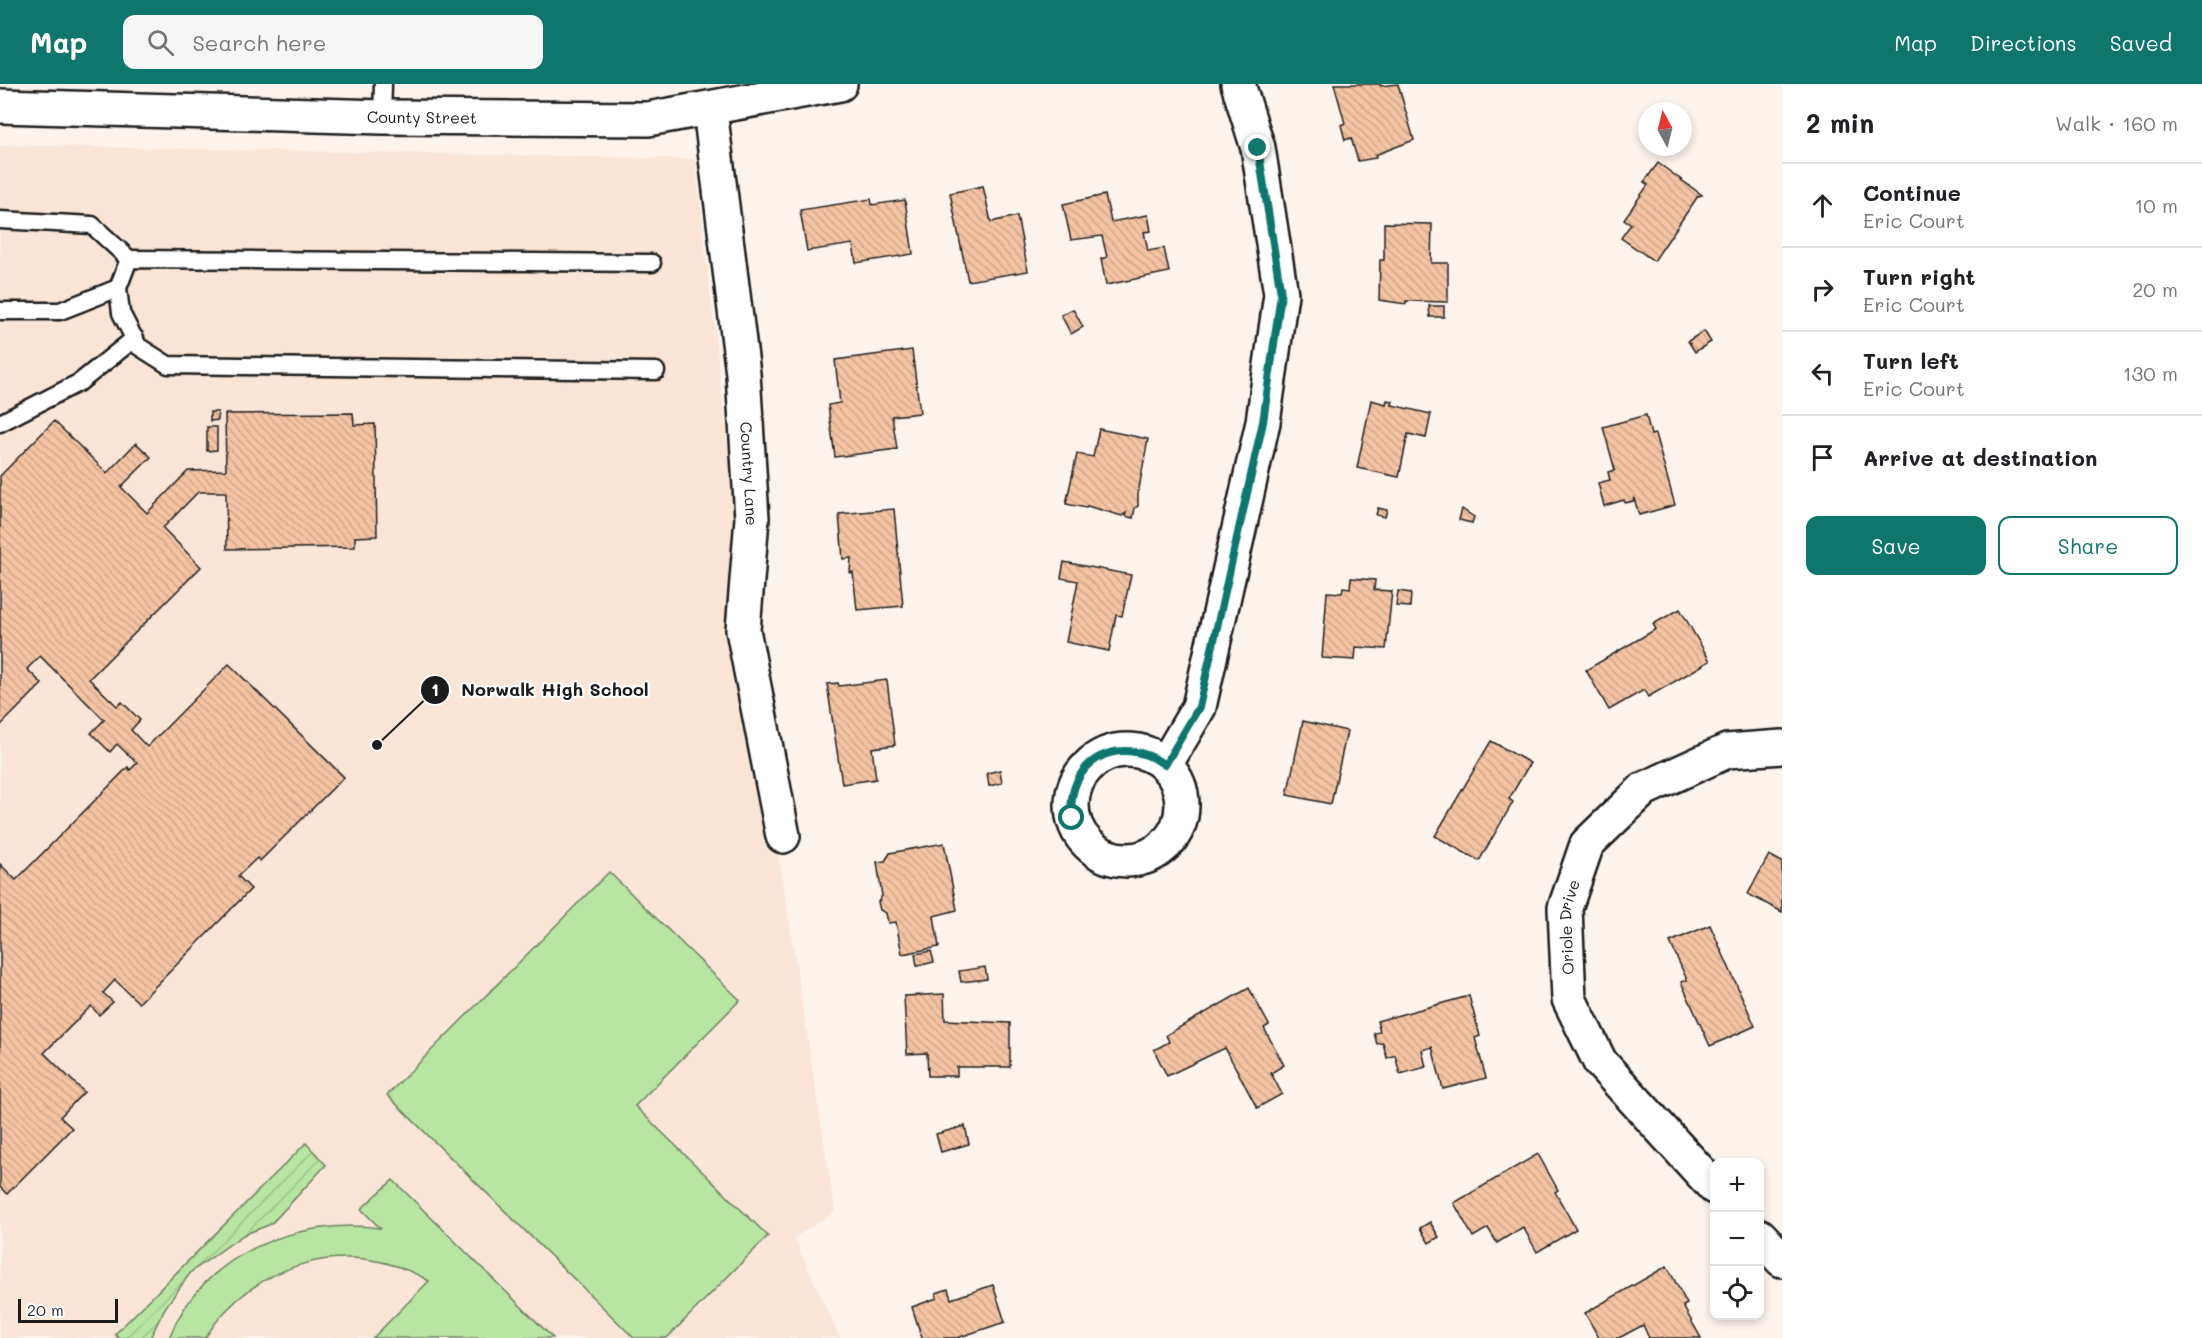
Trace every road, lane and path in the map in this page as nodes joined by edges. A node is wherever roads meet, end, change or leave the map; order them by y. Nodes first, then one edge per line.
1 (382, 84) edge
2 (840, 84) edge
3 (1238, 84) edge
4 (0, 106) edge
5 (710, 110) junction
6 (382, 117) junction
7 (0, 220) edge
8 (129, 259) junction
9 (652, 263) dead end
10 (118, 288) junction
11 (0, 311) edge
12 (135, 338) junction
13 (656, 371) dead end
14 (0, 423) edge
15 (1782, 747) edge
16 (1165, 765) dead end
17 (783, 836) dead end
18 (1710, 1183) edge
19 (1764, 1240) edge
20 (1782, 1260) edge

1 - 6 lane
2 - 5 street, County Street
3 - 16 street
4 - 6 street, County Street
5 - 6 street, County Street
5 - 17 street, Country Lane
7 - 8 lane
8 - 9 lane
8 - 10 lane
10 - 11 lane
10 - 12 lane
12 - 13 lane
12 - 14 lane
15 - 18 street, Oriole Drive
19 - 20 street

